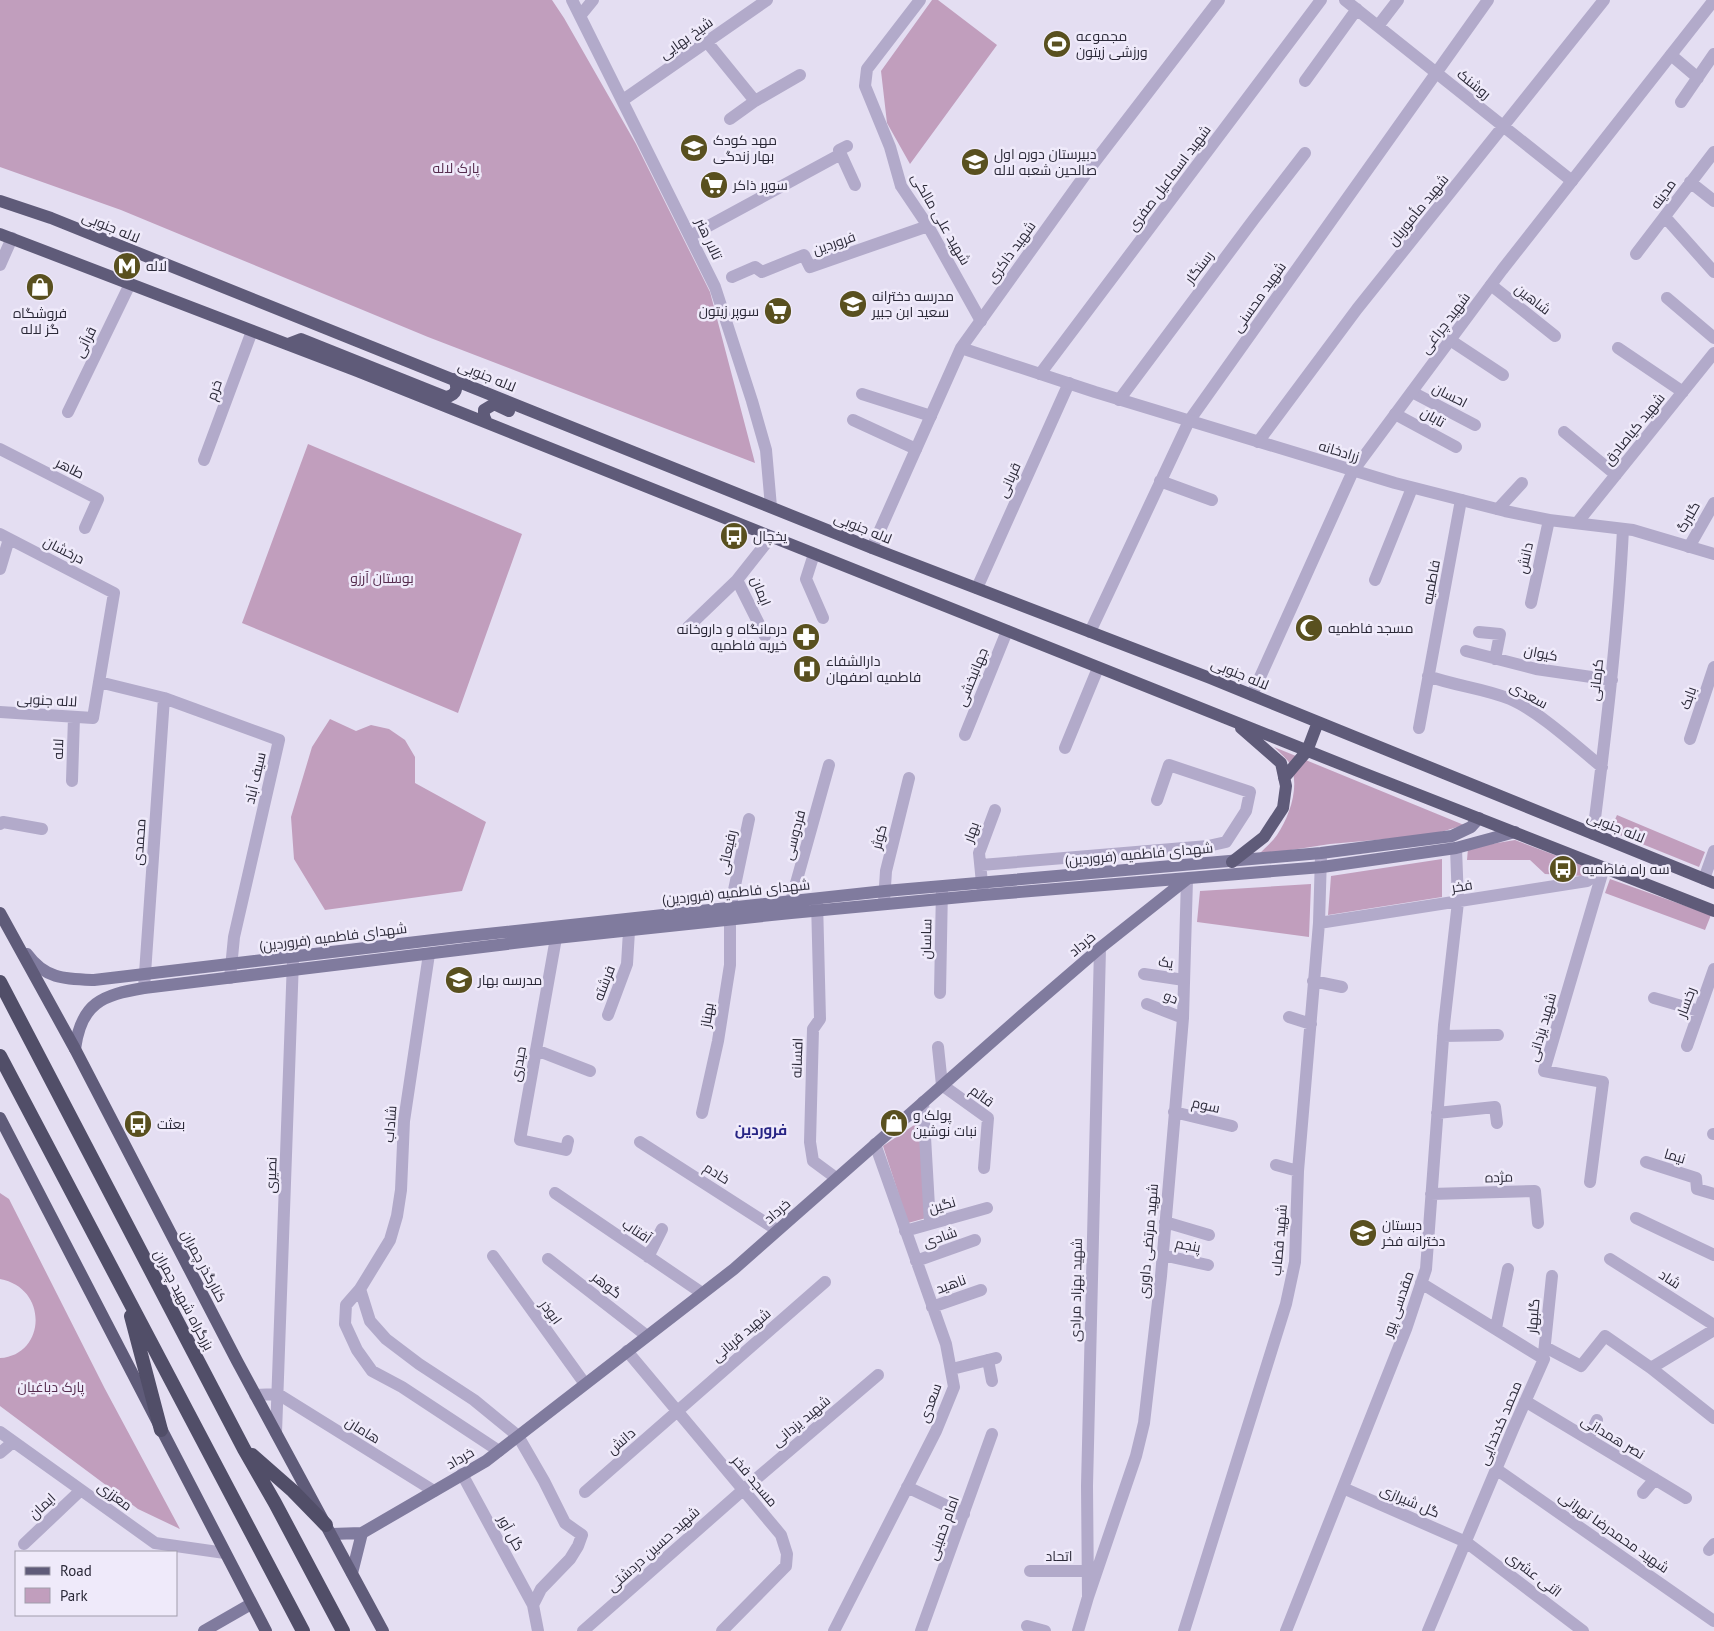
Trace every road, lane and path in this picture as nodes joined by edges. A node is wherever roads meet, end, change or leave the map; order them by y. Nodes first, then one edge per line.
1 (572, 0) edge
2 (593, 0) edge
3 (767, 0) edge
4 (920, 0) edge
5 (1219, 0) edge
6 (1321, 0) edge
7 (1345, 0) edge
8 (1398, 0) edge
9 (1488, 0) edge
10 (1604, 0) edge
11 (1714, 0) edge
12 (1357, 10) junction
13 (580, 16) junction
14 (1378, 26) junction
15 (707, 42) junction
16 (1714, 54) edge
17 (1671, 55) junction
18 (1436, 73) junction
19 (800, 75) dead end
20 (1698, 78) junction
21 (1305, 81) dead end
22 (623, 100) junction
23 (755, 101) junction
24 (1681, 102) dead end
25 (730, 119) dead end
26 (1504, 127) junction
27 (1714, 152) edge
28 (1305, 154) dead end
29 (1572, 181) junction
30 (1690, 182) junction
31 (855, 185) dead end
32 (0, 201) edge
33 (1714, 201) edge
34 (1665, 217) junction
35 (928, 226) junction
36 (6, 236) edge
37 (690, 236) junction
38 (1636, 254) dead end
39 (0, 265) edge
40 (1714, 272) edge
41 (732, 277) dead end
42 (130, 284) junction
43 (1491, 285) junction
44 (1667, 298) dead end
45 (980, 321) junction
46 (252, 331) junction
47 (1555, 336) dead end
48 (1714, 338) edge
49 (1450, 340) junction
50 (288, 344) junction
51 (961, 348) junction
52 (1618, 348) dead end
53 (1714, 353) edge
54 (1040, 374) junction
55 (1503, 375) dead end
56 (454, 379) junction
57 (1069, 384) junction
58 (1412, 392) junction
59 (1683, 392) junction
60 (862, 394) dead end
61 (1119, 400) junction
62 (68, 412) dead end
63 (1395, 414) junction
64 (931, 416) junction
65 (853, 420) dead end
66 (1189, 421) junction
67 (487, 423) junction
68 (1475, 425) dead end
69 (1564, 432) dead end
70 (1258, 442) junction
71 (1456, 447) dead end
72 (0, 449) edge
73 (916, 449) junction
74 (204, 460) dead end
75 (652, 460) junction
76 (1353, 471) junction
77 (1616, 475) junction
78 (1160, 481) junction
79 (1522, 483) dead end
80 (1412, 488) junction
81 (1212, 500) dead end
82 (1461, 500) junction
83 (1714, 502) edge
84 (770, 507) junction
85 (1498, 509) junction
86 (1549, 520) junction
87 (1577, 523) junction
88 (85, 528) dead end
89 (1623, 529) junction
90 (5, 537) edge
91 (771, 537) junction
92 (1689, 547) junction
93 (872, 548) junction
94 (814, 554) junction
95 (1714, 554) edge
96 (0, 569) edge
97 (737, 580) junction
98 (1375, 580) dead end
99 (977, 588) junction
100 (1531, 602) dead end
101 (823, 618) dead end
102 (688, 627) dead end
103 (1007, 631) junction
104 (1090, 632) junction
105 (1478, 632) dead end
106 (764, 636) dead end
107 (1466, 651) dead end
108 (1496, 659) junction
109 (1714, 667) edge
110 (1098, 668) junction
111 (1428, 676) junction
112 (1612, 680) junction
113 (99, 682) junction
114 (1252, 695) junction
115 (164, 698) junction
116 (0, 712) edge
117 (74, 717) junction
118 (1233, 721) junction
119 (1318, 722) junction
120 (1419, 728) dead end
121 (965, 735) dead end
122 (1690, 739) dead end
123 (1065, 748) dead end
124 (1307, 751) junction
125 (829, 765) dead end
126 (1602, 767) junction
127 (909, 778) dead end
128 (1284, 778) junction
129 (72, 781) dead end
130 (1157, 800) dead end
131 (995, 810) dead end
132 (1479, 818) junction
133 (749, 819) dead end
134 (0, 824) edge
135 (42, 829) dead end
136 (1515, 832) junction
137 (1593, 834) junction
138 (1456, 848) junction
139 (1714, 851) edge
140 (1322, 853) junction
141 (1232, 862) junction
142 (981, 866) junction
143 (1322, 867) junction
144 (1604, 867) junction
145 (1187, 878) junction
146 (1711, 880) edge
147 (982, 882) junction
148 (942, 886) junction
149 (885, 891) junction
150 (983, 895) junction
151 (941, 899) junction
152 (1458, 902) junction
153 (884, 904) junction
154 (817, 905) junction
155 (791, 907) junction
156 (1714, 911) edge
157 (0, 913) edge
158 (730, 915) junction
159 (1319, 923) junction
160 (628, 931) junction
161 (10, 932) junction
162 (556, 938) junction
163 (1100, 948) junction
164 (429, 954) junction
165 (293, 964) junction
166 (232, 965) junction
167 (1714, 969) edge
168 (1144, 974) dead end
169 (145, 975) junction
170 (230, 978) junction
171 (1184, 980) junction
172 (1313, 981) junction
173 (0, 982) edge
174 (1342, 987) dead end
175 (144, 988) junction
176 (940, 993) dead end
177 (1654, 998) dead end
178 (1147, 1004) dead end
179 (1699, 1011) junction
180 (608, 1016) dead end
181 (1289, 1017) dead end
182 (1183, 1018) junction
183 (1311, 1024) junction
184 (1498, 1035) dead end
185 (1443, 1036) junction
186 (1687, 1046) dead end
187 (938, 1047) dead end
188 (75, 1049) junction
189 (536, 1050) junction
190 (0, 1056) edge
191 (590, 1070) dead end
192 (942, 1086) junction
193 (924, 1102) junction
194 (1174, 1112) junction
195 (702, 1113) dead end
196 (1437, 1113) junction
197 (0, 1118) edge
198 (1497, 1123) dead end
199 (1232, 1126) dead end
200 (568, 1141) dead end
201 (640, 1142) dead end
202 (875, 1144) junction
203 (1646, 1162) dead end
204 (1276, 1165) dead end
205 (984, 1168) dead end
206 (1298, 1172) junction
207 (836, 1178) junction
208 (1590, 1182) dead end
209 (555, 1193) dead end
210 (1431, 1194) junction
211 (1714, 1194) edge
212 (987, 1208) dead end
213 (1636, 1218) dead end
214 (1165, 1222) junction
215 (930, 1224) junction
216 (1538, 1224) dead end
217 (662, 1229) dead end
218 (777, 1230) junction
219 (905, 1231) junction
220 (1209, 1235) dead end
221 (975, 1240) dead end
222 (1162, 1255) junction
223 (493, 1256) dead end
224 (1714, 1256) edge
225 (648, 1257) junction
226 (1610, 1258) dead end
227 (548, 1259) dead end
228 (916, 1261) junction
229 (1208, 1264) dead end
230 (1508, 1269) dead end
231 (1552, 1276) dead end
232 (825, 1282) dead end
233 (1421, 1283) junction
234 (360, 1290) junction
235 (981, 1290) dead end
236 (124, 1292) junction
237 (702, 1293) junction
238 (932, 1307) junction
239 (1714, 1325) edge
240 (1496, 1328) junction
241 (1714, 1330) edge
242 (647, 1336) junction
243 (628, 1351) junction
244 (1544, 1353) junction
245 (1651, 1368) junction
246 (952, 1369) junction
247 (878, 1375) dead end
248 (992, 1381) dead end
249 (585, 1384) junction
250 (278, 1394) junction
251 (255, 1395) junction
252 (1525, 1401) junction
253 (678, 1412) junction
254 (1714, 1418) edge
255 (1597, 1420) dead end
256 (161, 1430) junction
257 (0, 1432) edge
258 (276, 1433) junction
259 (992, 1434) dead end
260 (518, 1436) junction
261 (1588, 1438) junction
262 (13, 1442) junction
263 (244, 1449) junction
264 (498, 1451) junction
265 (0, 1453) edge
266 (1496, 1469) junction
267 (462, 1474) junction
268 (1655, 1479) junction
269 (908, 1487) junction
270 (1342, 1488) junction
271 (81, 1490) junction
272 (743, 1490) junction
273 (434, 1491) junction
274 (585, 1492) dead end
275 (1643, 1493) dead end
276 (1686, 1498) dead end
277 (964, 1514) junction
278 (328, 1529) junction
279 (362, 1533) junction
280 (1466, 1542) junction
281 (24, 1544) dead end
282 (225, 1553) junction
283 (1030, 1571) dead end
284 (1088, 1571) junction
285 (352, 1573) junction
286 (1088, 1597) junction
287 (251, 1604) junction
288 (534, 1605) junction
289 (1714, 1621) edge
290 (1027, 1626) dead end
291 (1569, 1626) edge
292 (204, 1631) edge
293 (266, 1631) edge
294 (303, 1631) edge
295 (343, 1631) edge
296 (383, 1631) edge
297 (538, 1631) edge
298 (584, 1631) edge
299 (722, 1631) edge
300 (834, 1631) edge
301 (921, 1631) edge
302 (1045, 1631) edge
303 (1078, 1631) edge
304 (1184, 1631) edge
305 (1286, 1631) edge
306 (1428, 1631) edge
307 (1583, 1631) edge

1 - 13 street, تالار هنر
2 - 13 street
3 - 15 street, شیخ بهایی
4 - 35 street, شهید علی مالکی
5 - 45 street, شهید ذاکری
6 - 54 street, شهید اسماعیل صفری
7 - 12 street, روشنک
8 - 14 street
9 - 18 street, شهید محسنی
10 - 26 street, شهید مأموریان
11 - 17 street, شهید چراغی
12 - 14 street, روشنک
12 - 21 street
13 - 22 street, تالار هنر
14 - 18 street, روشنک
15 - 22 street, شیخ بهایی
15 - 23 street
16 - 20 street
17 - 20 street
17 - 29 street, شهید چراغی
18 - 26 street, روشنک
18 - 66 street, شهید محسنی
19 - 23 street
20 - 24 street
22 - 37 street, تالار هنر
23 - 25 street
26 - 29 street, روشنک
26 - 70 street, شهید مأموریان
27 - 30 street, مدینه
28 - 61 street, رستگار
29 - 43 street, شهید چراغی
30 - 33 street
30 - 34 street, مدینه
31 - 37 street
32 - 56 main road, لاله جنوبی
34 - 38 street, مدینه
34 - 40 street
35 - 41 street, فروردین
35 - 45 street, شهید علی مالکی
36 - 39 street
36 - 42 main road
37 - 84 street, تالار هنر
42 - 46 main road
42 - 62 street, قرآنی
43 - 47 street, شاهین
43 - 49 street, شهید چراغی
44 - 48 street
45 - 51 street, شهید ذاکری
46 - 50 main road
46 - 74 street, خرم
49 - 55 street
49 - 58 street, شهید چراغی
50 - 56 main road
50 - 67 main road
51 - 54 street, زرادخانه
51 - 64 street, شهید ذاکری
52 - 59 street
53 - 59 street, شهید کیاصادق
54 - 57 street, زرادخانه
56 - 75 main road, لاله جنوبی
57 - 61 street, زرادخانه
57 - 99 street, قربانی
58 - 63 street, شهید چراغی
58 - 68 street, احسان
59 - 77 street, شهید کیاصادق
60 - 64 street
61 - 66 street, زرادخانه
63 - 71 street, تابان
63 - 76 street, شهید چراغی
64 - 73 street, شهید ذاکری
65 - 73 street
66 - 70 street, زرادخانه
66 - 78 street, شهید محسنی
67 - 75 main road
67 - 91 main road
69 - 77 street
70 - 76 street, زرادخانه
72 - 88 street, طاهر
73 - 93 street, شهید ذاکری
75 - 84 main road, لاله جنوبی
76 - 80 street, زرادخانه
76 - 114 street, شهید چراغی
77 - 87 street, شهید کیاصادق
78 - 81 street
78 - 104 street, شهید محسنی
79 - 85 street
80 - 82 street, زرادخانه
80 - 98 street
82 - 85 street, زرادخانه
82 - 111 street, فاطمیه
83 - 92 street, گلبرگ
84 - 93 main road, لاله جنوبی
85 - 86 street, زرادخانه
86 - 87 street, زرادخانه
86 - 100 street, دانش
87 - 89 street, زرادخانه
89 - 92 street, زرادخانه
89 - 112 street, کرمانی
90 - 96 street
90 - 113 street, درخشان
91 - 94 main road
91 - 97 street, ایمان
92 - 95 street, زرادخانه
93 - 99 main road, لاله جنوبی
94 - 101 street
94 - 103 main road
97 - 102 street
97 - 106 street, ایمان
99 - 104 main road, لاله جنوبی
103 - 110 main road
103 - 121 street, جهانبخشی
104 - 114 main road, لاله جنوبی
105 - 108 street
107 - 108 street, کیوان
108 - 112 street, کیوان
109 - 122 street, بابک
110 - 118 main road
110 - 123 street
111 - 120 street, فاطمیه
111 - 126 street, سعدی
112 - 126 street, کرمانی
113 - 115 street, سیف آباد
113 - 117 street, لاله جنوبی
114 - 119 main road, لاله جنوبی
115 - 166 street, سیف آباد
115 - 169 street, محمدی
116 - 117 street, لاله جنوبی
117 - 129 street, لاله
118 - 124 main road
118 - 128 main road
119 - 124 main road
119 - 137 main road, لاله جنوبی
124 - 128 main road
124 - 132 main road
125 - 155 street, فردوسی
126 - 137 street, کرمانی
127 - 149 street, کوثر
128 - 141 main road
130 - 142 street
131 - 142 street, بهار
132 - 136 main road
132 - 140 main road, شهدای فاطمیه (فروردین)
133 - 158 street, رفیعائی
134 - 135 street
136 - 138 main road, شهدای فاطمیه (فروردین)
136 - 144 main road
137 - 146 main road, لاله جنوبی
138 - 143 main road, شهدای فاطمیه (فروردین)
138 - 152 street, مقدسی پور
139 - 146 street
140 - 141 main road, شهدای فاطمیه (فروردین)
140 - 143 street, شهید قصاب
141 - 147 main road, شهدای فاطمیه (فروردین)
142 - 147 street, بهار
143 - 145 main road, شهدای فاطمیه (فروردین)
143 - 159 street, شهید قصاب
144 - 152 street, فخر
144 - 156 main road
144 - 208 street, شهید یزدانی
145 - 150 main road, شهدای فاطمیه (فروردین)
145 - 163 main road, خرداد
145 - 171 street, شهید مرتضی داوری
147 - 148 main road, شهدای فاطمیه (فروردین)
147 - 150 street, بهار
148 - 149 main road, شهدای فاطمیه (فروردین)
148 - 151 street, ساسان
149 - 153 street, کوثر
149 - 154 main road, شهدای فاطمیه (فروردین)
150 - 151 main road, شهدای فاطمیه (فروردین)
151 - 153 main road, شهدای فاطمیه (فروردین)
151 - 176 street, ساسان
152 - 159 street, فخر
152 - 185 street, مقدسی پور
153 - 154 main road, شهدای فاطمیه (فروردین)
154 - 155 main road, شهدای فاطمیه (فروردین)
154 - 207 street, افسانه
155 - 158 main road, شهدای فاطمیه (فروردین)
157 - 161 main road, کنارگذر چمران
158 - 160 main road, شهدای فاطمیه (فروردین)
158 - 165 main road, شهدای فاطمیه (فروردین)
158 - 195 street, بهناز
159 - 172 street, شهید قصاب
160 - 162 main road, شهدای فاطمیه (فروردین)
160 - 180 street, فرشته
161 - 169 main road, شهدای فاطمیه (فروردین)
161 - 188 main road, کنارگذر چمران
162 - 164 main road, شهدای فاطمیه (فروردین)
162 - 189 street, حیدری
163 - 192 main road, خرداد
163 - 284 street, شهید بهزاد مرادی
164 - 165 main road, شهدای فاطمیه (فروردین)
164 - 234 street, شاداب
165 - 166 main road, شهدای فاطمیه (فروردین)
165 - 170 main road, شهدای فاطمیه (فروردین)
165 - 250 street, نصیری
166 - 169 main road, شهدای فاطمیه (فروردین)
166 - 170 street, سیف آباد
167 - 179 street, رخسار
168 - 171 street, یک
169 - 175 street, محمدی
170 - 175 main road, شهدای فاطمیه (فروردین)
171 - 182 street, شهید مرتضی داوری
172 - 174 street
172 - 183 street, شهید قصاب
173 - 263 highway, بزرگراه شهید چمران
175 - 188 main road, شهدای فاطمیه (فروردین)
177 - 179 street
178 - 182 street, دو
179 - 186 street, رخسار
181 - 183 street
182 - 194 street, شهید مرتضی داوری
183 - 206 street, شهید قصاب
184 - 185 street
185 - 196 street, مقدسی پور
187 - 192 street
188 - 251 main road, کنارگذر چمران
189 - 191 street
189 - 200 street, حیدری
190 - 236 highway
192 - 193 main road, خرداد
192 - 205 street, قائم
193 - 202 main road, خرداد
193 - 215 street
194 - 199 street, سوم
194 - 214 street, شهید مرتضی داوری
196 - 198 street
196 - 210 street, مقدسی پور
197 - 256 main road
201 - 218 street, خادم
202 - 207 main road, خرداد
202 - 219 street, سعدی
203 - 211 street, نیما
204 - 206 street
206 - 304 street, شهید قصاب
207 - 218 main road, خرداد
209 - 225 street, آفتاب
210 - 216 street, مژده
210 - 233 street, مقدسی پور
212 - 215 street, نگین
213 - 224 street
214 - 220 street
214 - 222 street, شهید مرتضی داوری
215 - 219 street, نگین
217 - 225 street
218 - 237 main road, خرداد
219 - 228 street, سعدی
221 - 228 street, شادی
222 - 229 street, پنجم
222 - 286 street, شهید مرتضی داوری
223 - 249 street, ابوذر
225 - 237 street, آفتاب
226 - 239 street, شاد
227 - 242 street, گوهر
228 - 238 street, سعدی
230 - 240 street
231 - 244 street, گلبهار
232 - 253 street, شهید قربانی
233 - 240 street
233 - 270 street, مقدسی پور
234 - 260 street
234 - 264 street, شاداب
235 - 238 street, ناهید
236 - 256 highway
236 - 294 highway
237 - 242 main road, خرداد
238 - 246 street, سعدی
240 - 244 street
241 - 245 street
242 - 243 main road, خرداد
243 - 249 main road, خرداد
243 - 253 street, مسجد فخر
244 - 245 street
244 - 252 street, محمد کدخدایی
245 - 254 street
246 - 248 street
246 - 269 street, سعدی
247 - 272 street, شهید یزدانی
249 - 260 main road, خرداد
250 - 251 street
250 - 258 street, نصیری
250 - 273 street, هامان
251 - 258 main road, کنارگذر چمران
252 - 261 street, نصر همدانی
252 - 266 street, محمد کدخدایی
253 - 272 street, مسجد فخر
253 - 274 street, دانش
255 - 261 street
256 - 282 main road
257 - 262 street, معززی
258 - 278 main road, کنارگذر چمران
259 - 277 street, امام خمینی
260 - 264 main road, خرداد
260 - 288 street
261 - 268 street, نصر همدانی
262 - 265 street
262 - 271 street, معززی
263 - 278 highway
263 - 295 highway, بزرگراه شهید چمران
264 - 267 main road, خرداد
266 - 280 street, محمد کدخدایی
266 - 289 street, شهید محمدرضا تهرانی
267 - 273 main road, خرداد
267 - 288 street, گل آور
268 - 275 street
268 - 276 street, نصر همدانی
269 - 277 street
269 - 300 street, سعدی
270 - 280 street, گل شیرازی
270 - 305 street, مقدسی پور
271 - 281 street, ایمان
271 - 282 street, معززی
272 - 298 street, شهید حسین دردشتی
272 - 299 street, مسجد فخر
273 - 279 main road, خرداد
277 - 301 street, امام خمینی
278 - 279 main road
278 - 285 main road, کنارگذر چمران
279 - 285 main road
280 - 291 street, اثنی عشری
280 - 306 street, محمد کدخدایی
282 - 287 main road
283 - 284 street, اتحاد
284 - 286 street, شهید بهزاد مرادی
285 - 296 main road, کنارگذر چمران
286 - 303 street, شهید بهزاد مرادی
287 - 292 main road
287 - 293 main road
288 - 297 street
290 - 302 street
291 - 307 street, اثنی عشری

